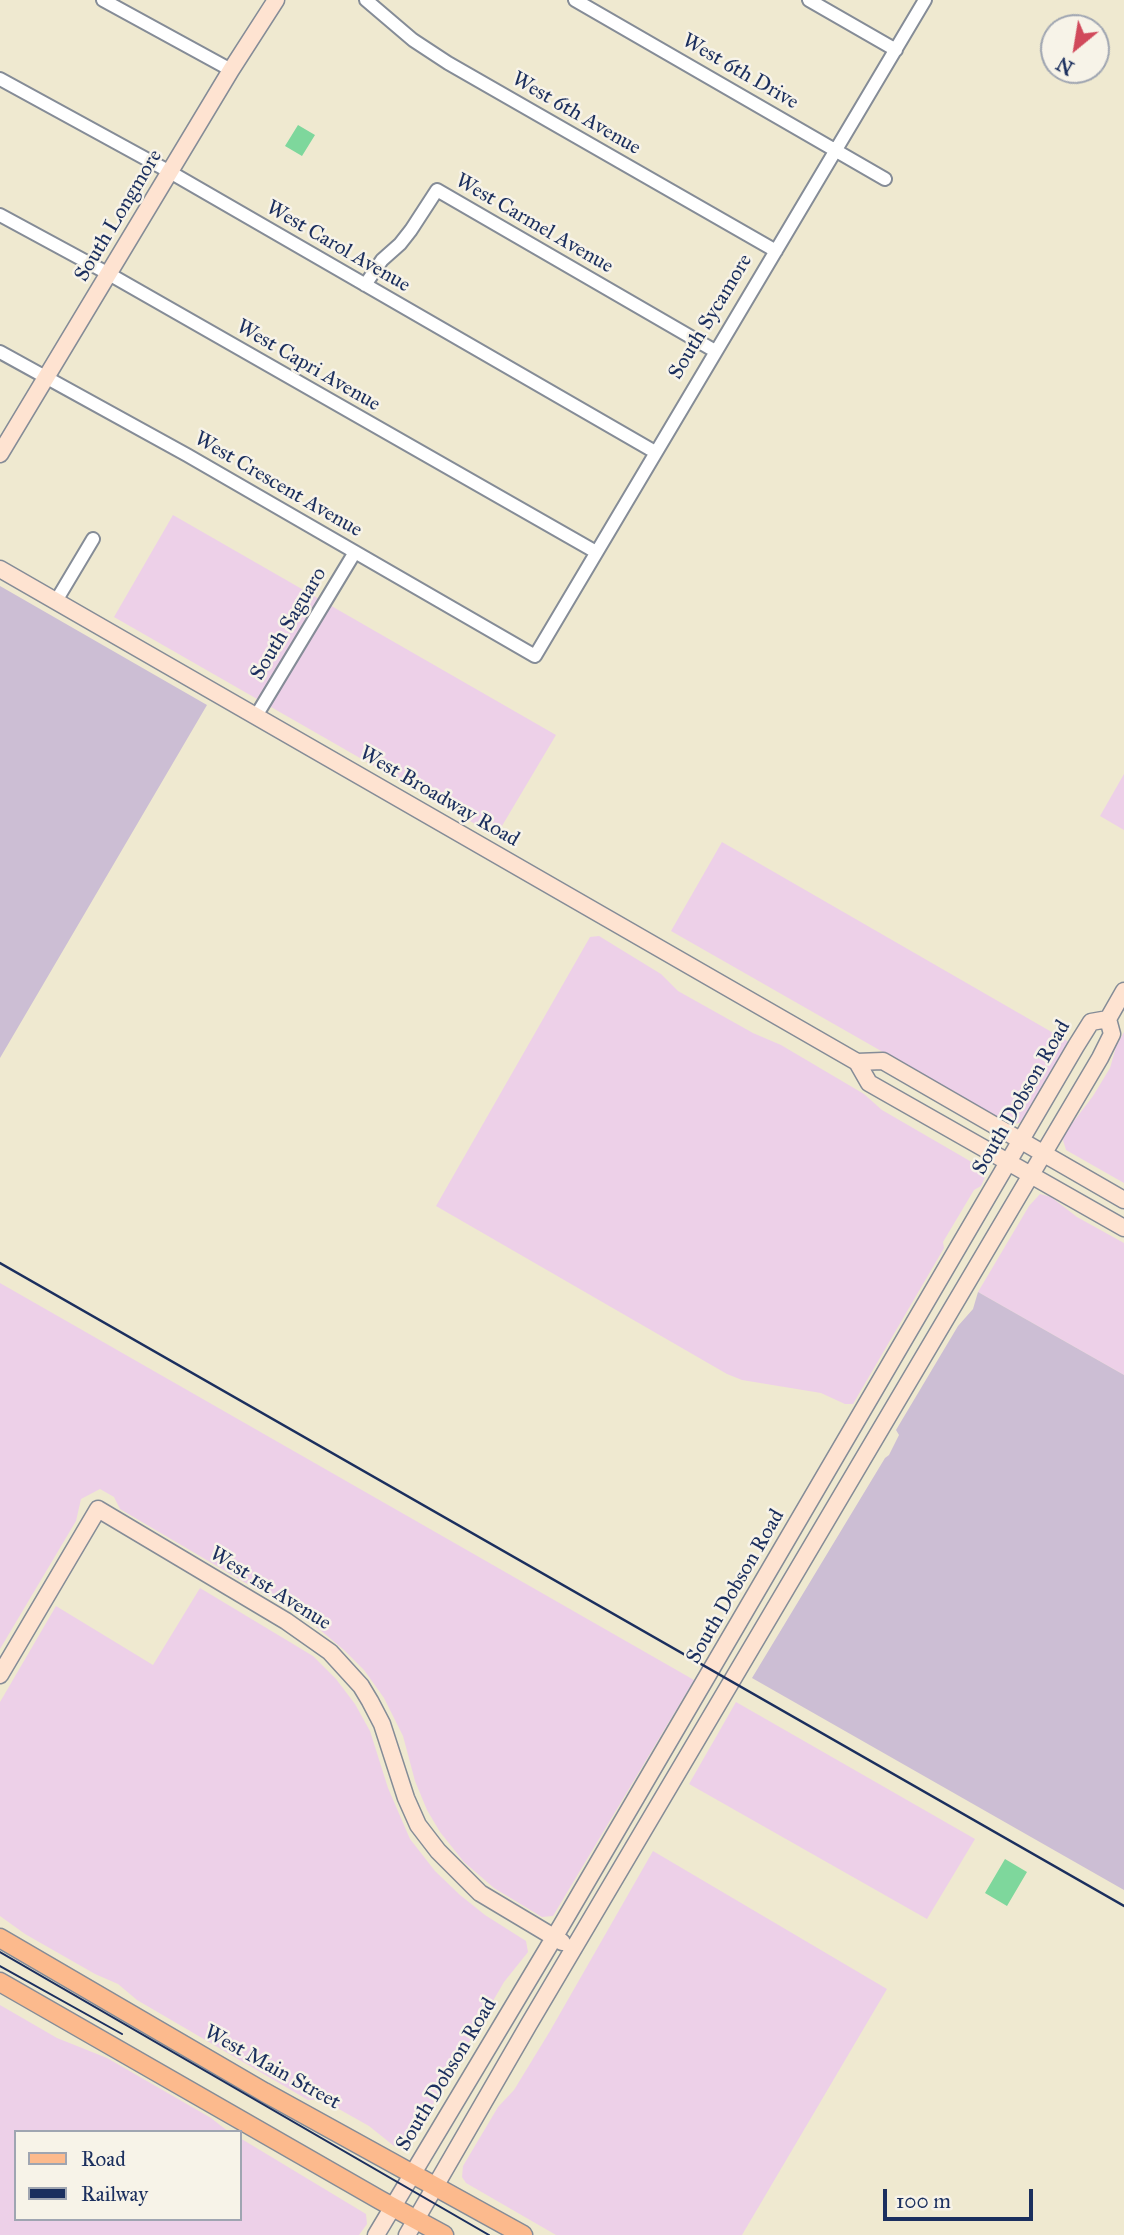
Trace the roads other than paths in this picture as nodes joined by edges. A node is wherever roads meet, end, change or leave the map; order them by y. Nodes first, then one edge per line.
1 (103, 0) edge
2 (276, 0) edge
3 (366, 0) edge
4 (575, 0) edge
5 (809, 0) edge
6 (925, 0) edge
7 (896, 50) junction
8 (231, 70) junction
9 (0, 79) edge
10 (836, 150) junction
11 (170, 172) junction
12 (886, 179) dead end
13 (0, 215) edge
14 (776, 251) junction
15 (109, 274) junction
16 (365, 285) junction
17 (715, 351) junction
18 (0, 352) edge
19 (47, 377) junction
20 (655, 452) junction
21 (0, 454) edge
22 (93, 539) dead end
23 (355, 552) junction
24 (596, 552) junction
25 (0, 569) edge
26 (56, 601) junction
27 (535, 656) joint
28 (256, 716) junction
29 (1124, 991) edge
30 (1108, 1019) junction
31 (857, 1062) junction
32 (1022, 1140) junction
33 (1044, 1153) junction
34 (1009, 1163) junction
35 (1030, 1175) junction
36 (1124, 1200) edge
37 (1124, 1228) edge
38 (0, 1675) edge
39 (629, 1810) junction
40 (626, 1858) junction
41 (0, 1938) edge
42 (554, 1938) junction
43 (573, 1949) junction
44 (0, 1982) edge
45 (408, 2180) junction
46 (432, 2193) junction
47 (392, 2207) junction
48 (411, 2227) edge
49 (376, 2235) edge
50 (444, 2235) edge
51 (523, 2235) edge

1 - 8 street
2 - 8 main road, South Longmore
3 - 14 street, West 6th Avenue
4 - 10 street, West 6th Drive
5 - 7 street
6 - 7 street, South Sycamore
7 - 10 street, South Sycamore
8 - 11 main road, South Longmore
9 - 11 street, West Carol Avenue
10 - 12 street, West 6th Drive
10 - 14 street, South Sycamore
11 - 15 main road, South Longmore
11 - 16 street, West Carol Avenue
13 - 15 street, West Capri Avenue
14 - 17 street, South Sycamore
15 - 19 main road, South Longmore
15 - 24 street, West Capri Avenue
16 - 17 street, West Carmel Avenue
16 - 20 street, West Carol Avenue
17 - 20 street, South Sycamore
18 - 19 street, West Crescent Avenue
19 - 21 main road, South Longmore
19 - 23 street, West Crescent Avenue
20 - 24 street, South Sycamore
22 - 26 street
23 - 27 street, West Crescent Avenue
23 - 28 street, South Saguaro
24 - 27 street, South Sycamore
25 - 26 main road, West Broadway Road
26 - 28 main road, West Broadway Road
28 - 31 main road, West Broadway Road
29 - 30 main road, South Dobson Road
30 - 32 main road, South Dobson Road
30 - 33 main road, South Dobson Road
31 - 32 main road, West Broadway Road
31 - 34 main road, West Broadway Road
32 - 33 main road, West Broadway Road
32 - 34 main road, South Dobson Road
33 - 35 main road, South Dobson Road
33 - 36 main road, West Broadway Road
34 - 35 main road, West Broadway Road
34 - 39 main road, South Dobson Road
35 - 37 main road, West Broadway Road
35 - 40 main road, South Dobson Road
38 - 42 main road, West 1st Avenue
39 - 40 main road
39 - 42 main road, South Dobson Road
40 - 43 main road, South Dobson Road
41 - 45 main road, West Main Street
42 - 43 main road, West 1st Avenue
42 - 45 main road, South Dobson Road
43 - 46 main road, South Dobson Road
44 - 47 main road
45 - 46 main road, West Main Street
45 - 47 main road, South Dobson Road
46 - 48 main road, South Dobson Road
46 - 51 main road, West Main Street
47 - 48 main road
47 - 49 main road, South Dobson Road
48 - 50 main road

